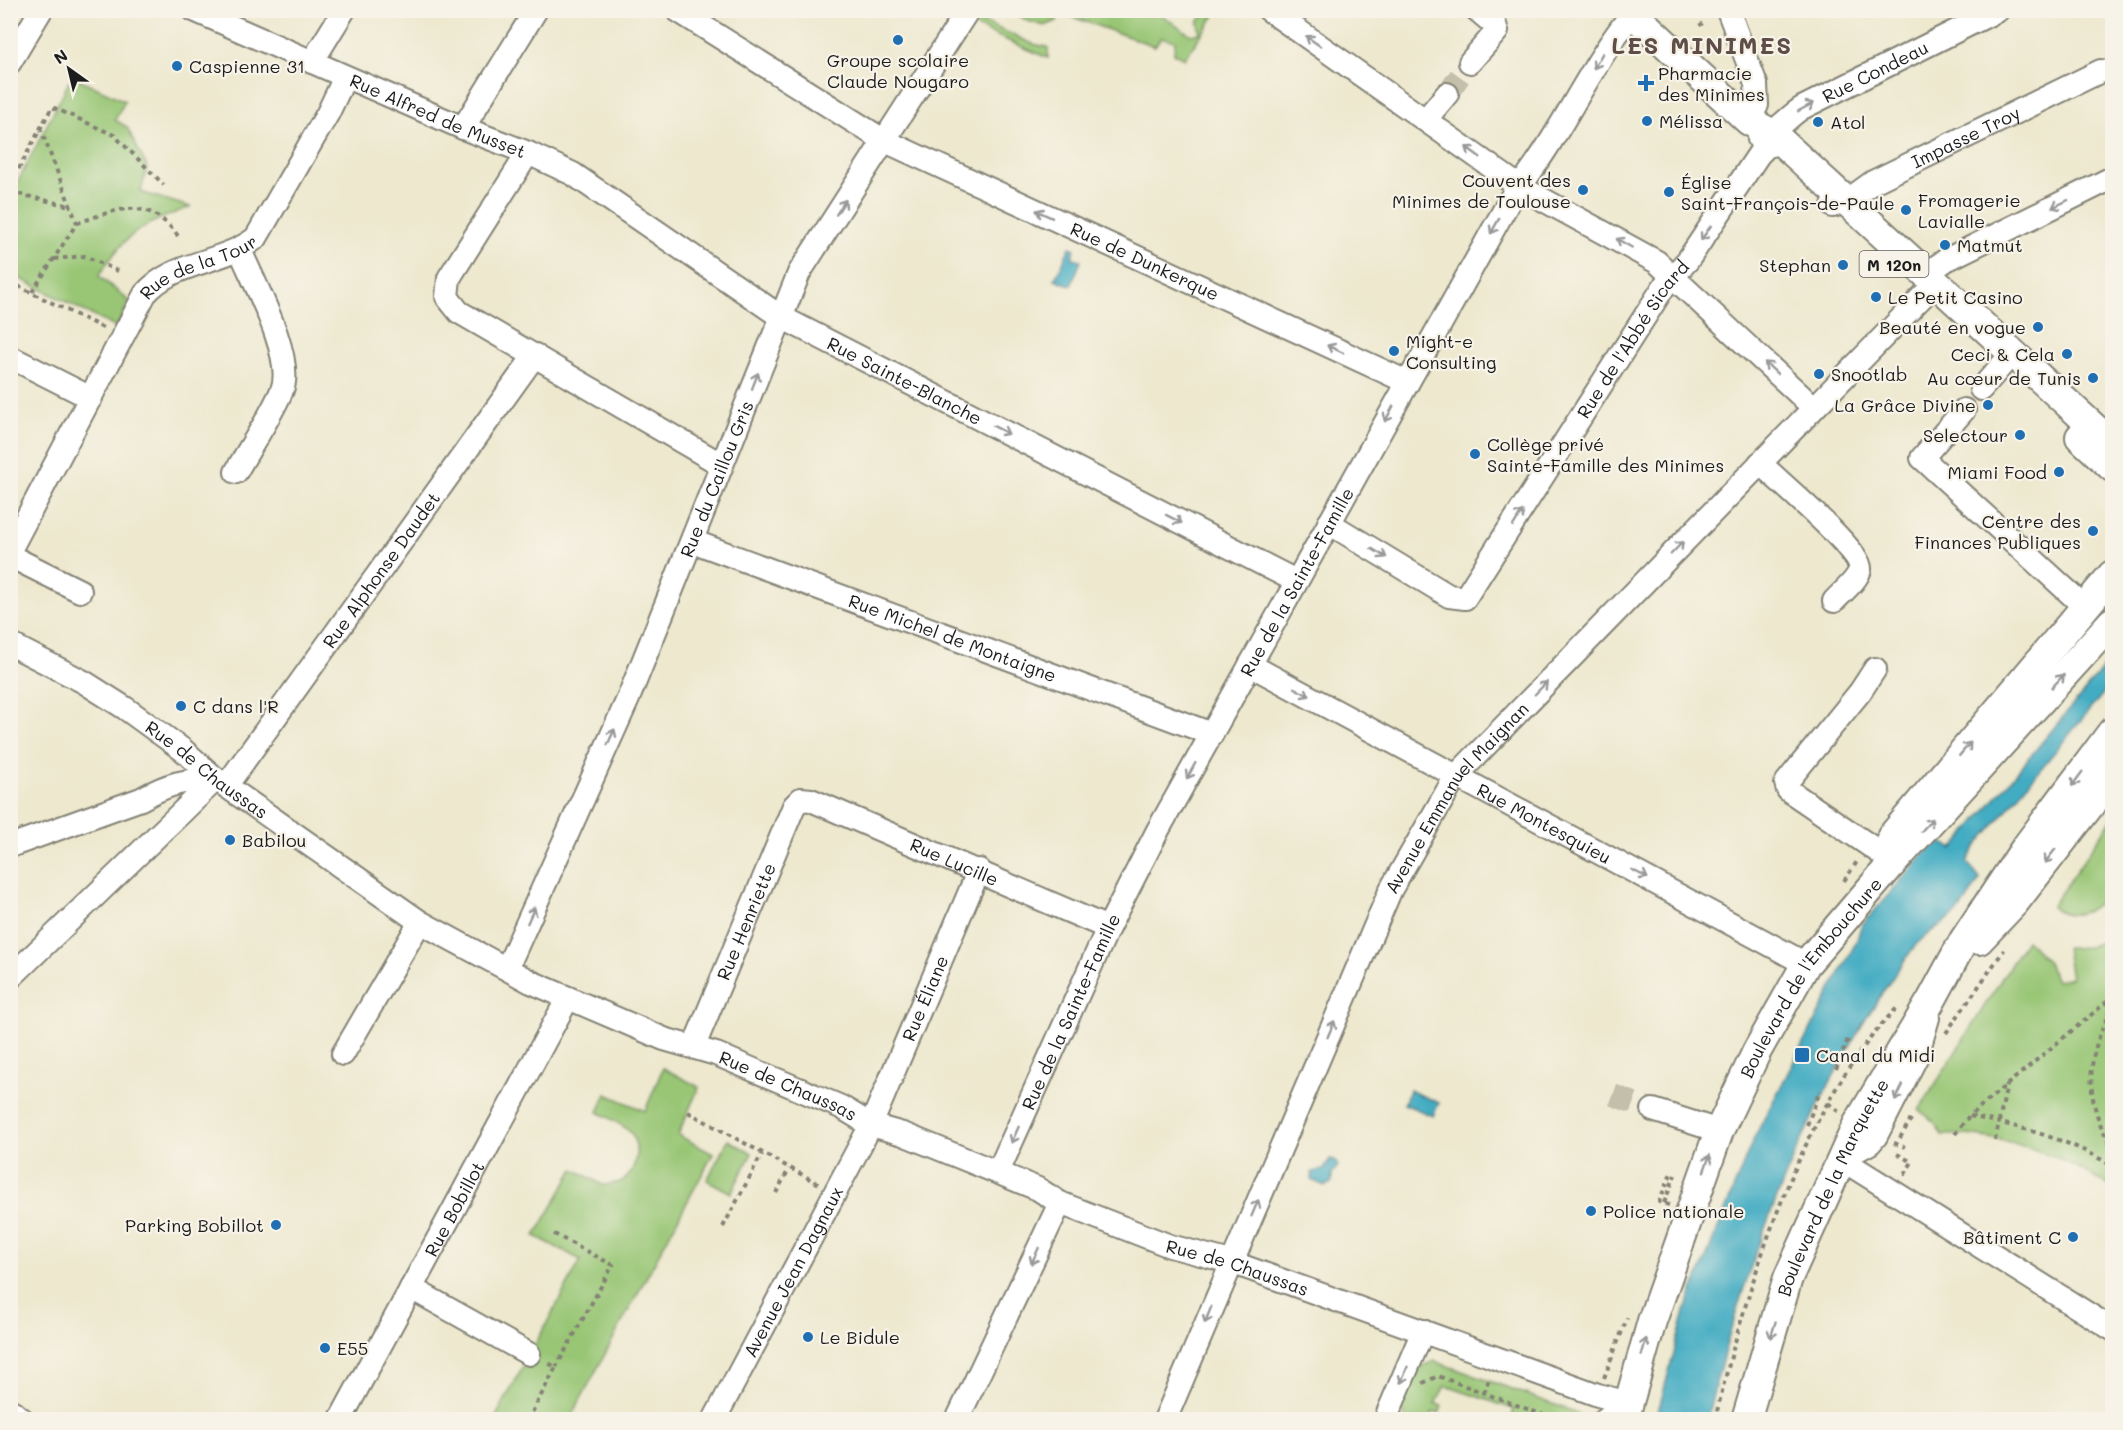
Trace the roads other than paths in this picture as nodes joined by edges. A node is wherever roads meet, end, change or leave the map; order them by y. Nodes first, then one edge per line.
1 (41, 10) edge
2 (194, 10) edge
3 (344, 10) edge
4 (536, 10) edge
5 (678, 10) edge
6 (968, 10) edge
7 (1269, 10) edge
8 (1477, 10) edge
9 (1728, 10) edge
10 (1998, 10) edge
11 (1630, 12) edge
12 (230, 17) edge
13 (10, 62) edge
14 (312, 62) junction
15 (1470, 62) tunnel mouth
16 (2101, 71) dead end
17 (345, 77) junction
18 (1447, 94) tunnel mouth
19 (1426, 119) junction
20 (463, 128) junction
21 (1766, 136) junction
22 (883, 140) junction
23 (528, 153) junction
24 (2112, 178) edge
25 (1520, 186) junction
26 (1839, 203) junction
27 (240, 250) junction
28 (1673, 276) junction
29 (1925, 284) junction
30 (781, 317) junction
31 (535, 356) junction
32 (10, 357) edge
33 (2002, 365) junction
34 (1407, 382) junction
35 (1982, 389) dead end
36 (90, 398) junction
37 (1814, 408) junction
38 (1964, 410) dead end
39 (2112, 444) edge
40 (1760, 463) junction
41 (722, 465) junction
42 (2112, 467) edge
43 (236, 472) dead end
44 (1329, 523) junction
45 (692, 541) junction
46 (10, 550) edge
47 (10, 556) edge
48 (2112, 575) edge
49 (1296, 581) junction
50 (80, 591) dead end
51 (1834, 601) dead end
52 (2086, 608) junction
53 (2112, 622) edge
54 (10, 644) edge
55 (1250, 664) junction
56 (1875, 669) dead end
57 (2112, 732) edge
58 (1212, 734) junction
59 (1456, 776) junction
60 (2112, 777) edge
61 (221, 782) junction
62 (141, 799) junction
63 (801, 799) joint
64 (179, 814) junction
65 (10, 846) edge
66 (1879, 852) junction
67 (979, 870) junction
68 (420, 922) junction
69 (1108, 928) junction
70 (1806, 964) junction
71 (507, 968) junction
72 (10, 978) edge
73 (568, 998) junction
74 (1920, 998) junction
75 (694, 1046) junction
76 (343, 1054) dead end
77 (1653, 1110) tunnel mouth
78 (871, 1125) junction
79 (1719, 1131) junction
80 (1841, 1159) junction
81 (998, 1172) junction
82 (1060, 1203) junction
83 (1232, 1262) junction
84 (411, 1288) junction
85 (2112, 1329) edge
86 (1423, 1331) junction
87 (530, 1354) road end
88 (1626, 1411) edge
89 (340, 1419) edge
90 (714, 1419) edge
91 (957, 1419) edge
92 (1166, 1419) edge
93 (1385, 1419) edge
94 (1604, 1419) edge
95 (1746, 1419) edge

1 - 13 street
2 - 12 street, Rue Alfred de Musset
3 - 14 street
4 - 20 street
5 - 22 street, Rue de Dunkerque
6 - 22 street, Rue du Caillou Gris
19 -> 7 street
8 - 15 street
9 - 21 street
21 -> 10 street, Rue Condeau
11 - 21 main road, M 120n
11 -> 25 street, Rue de la Sainte-Famille
12 - 14 street, Rue Alfred de Musset
14 - 17 street, Rue Alfred de Musset
16 - 26 street, Impasse Troy
17 - 20 street, Rue Alfred de Musset
17 - 27 street, Rue de la Tour
18 - 19 street
25 -> 19 street
20 - 23 street, Rue Alfred de Musset
21 - 26 main road, M 120n
21 -> 28 street, Rue de l'Abbé Sicard
30 -> 22 street, Rue du Caillou Gris
34 -> 22 street, Rue de Dunkerque
23 - 30 street, Rue Sainte-Blanche
23 - 31 street, Rue Alfred de Musset
24 -> 29 street, Avenue Emmanuel Maignan
28 -> 25 street
25 -> 34 street, Rue de la Sainte-Famille
26 - 29 main road, M 120n
27 - 36 street, Rue de la Tour
27 - 43 street
37 -> 28 street
44 -> 28 street, Rue de l'Abbé Sicard
29 - 33 main road, M 120n
29 - 37 street, Avenue Emmanuel Maignan
29 - 39 main road, M 120n
41 -> 30 street, Rue du Caillou Gris
30 -> 49 street, Rue Sainte-Blanche
31 - 41 street, Rue Alfred de Musset
31 - 61 street, Rue Alphonse Daudet
32 - 36 street
33 - 35 street
33 - 42 main road, M 120n
34 -> 44 street, Rue de la Sainte-Famille
36 - 46 street, Rue de la Tour
37 - 40 street, Avenue Emmanuel Maignan
38 - 52 street
40 - 51 street
59 -> 40 street, Avenue Emmanuel Maignan
41 - 45 street, Rue du Caillou Gris
44 - 49 street, Rue de la Sainte-Famille
45 - 58 street, Rue Michel de Montaigne
71 -> 45 street, Rue du Caillou Gris
47 - 50 street
48 - 52 main road
49 - 55 street, Rue de la Sainte-Famille
66 -> 52 main road
70 -> 53 main road, Boulevard de l'Embouchure
54 - 61 street, Rue de Chaussas
55 - 58 street, Rue de la Sainte-Famille
55 -> 59 street, Rue Montesquieu
56 - 66 street
57 -> 74 main road, Boulevard de la Marquette
58 -> 69 street, Rue de la Sainte-Famille
59 -> 70 street, Rue Montesquieu
83 -> 59 street, Avenue Emmanuel Maignan
60 -> 74 main road
61 - 62 street
61 - 64 street, Rue Alphonse Daudet
61 - 68 street, Rue de Chaussas
62 - 64 street
62 - 65 street
63 - 67 street, Rue Lucille
63 - 75 street, Rue Henriette
64 - 72 street, Rue Alphonse Daudet
66 - 70 main road
67 - 69 street, Rue Lucille
67 - 78 street, Rue Éliane
68 - 71 street, Rue de Chaussas
68 - 76 street
69 -> 81 street, Rue de la Sainte-Famille
70 - 79 main road, Boulevard de l'Embouchure
71 - 73 street, Rue de Chaussas
73 - 75 street, Rue de Chaussas
73 - 84 street, Rue Bobillot
74 -> 80 main road, Boulevard de la Marquette
75 - 78 street, Rue de Chaussas
77 - 79 street
78 - 81 street, Rue de Chaussas
78 - 90 street, Avenue Jean Dagnaux
88 -> 79 main road, Boulevard de l'Embouchure
80 - 85 street
80 -> 95 main road, Boulevard de la Marquette
81 - 82 street, Rue de Chaussas
82 - 83 street, Rue de Chaussas
82 -> 91 street
83 - 86 street, Rue de Chaussas
83 -> 92 street, Avenue Emmanuel Maignan
84 - 87 street
84 - 89 street, Rue Bobillot
86 - 88 street, Rue de Chaussas
86 -> 93 street
88 - 94 street

